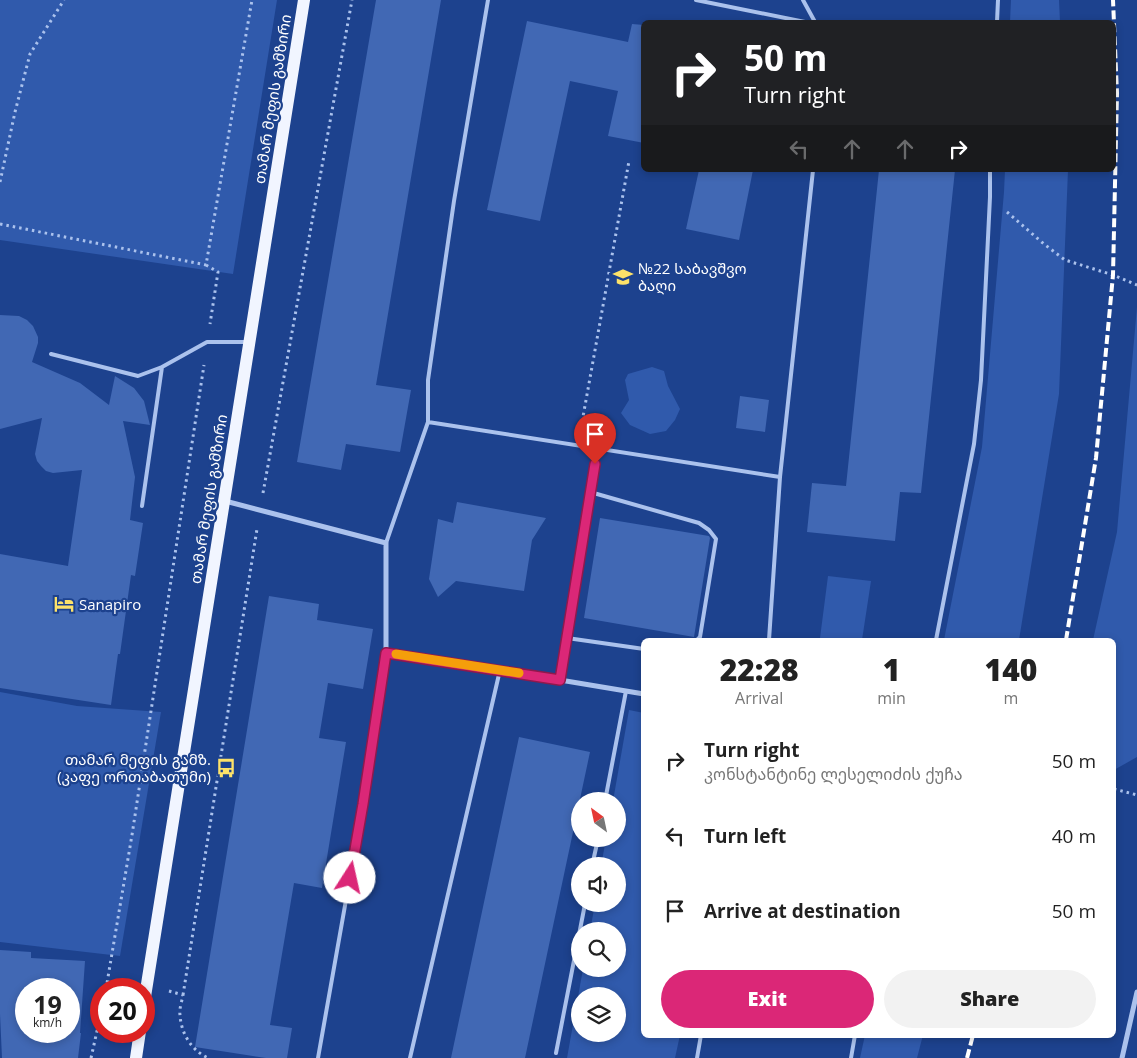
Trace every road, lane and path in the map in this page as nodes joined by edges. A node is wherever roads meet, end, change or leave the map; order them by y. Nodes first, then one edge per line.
1 (64, 0) edge
2 (252, 0) edge
3 (304, 0) edge
4 (488, 0) edge
5 (696, 0) edge
6 (803, 0) edge
7 (998, 0) edge
8 (795, 20) edge
9 (814, 20) edge
10 (997, 20) edge
11 (629, 161) dead end
12 (813, 172) edge
13 (990, 172) edge
14 (0, 182) edge
15 (990, 197) junction
16 (0, 224) edge
17 (206, 265) junction
18 (1137, 285) edge
19 (207, 342) junction
20 (250, 342) junction
21 (51, 354) dead end
22 (162, 367) junction
23 (428, 422) junction
24 (578, 446) junction
25 (597, 449) junction
26 (780, 477) junction
27 (590, 492) junction
28 (224, 501) junction
29 (142, 506) dead end
30 (386, 543) junction
31 (567, 638) junction
32 (699, 638) edge
33 (769, 638) edge
34 (936, 638) edge
35 (641, 649) edge
36 (386, 653) junction
37 (500, 670) junction
38 (560, 680) junction
39 (626, 691) junction
40 (641, 694) edge
41 (1116, 790) edge
42 (607, 792) edge
43 (1137, 795) edge
44 (583, 912) edge
45 (108, 978) edge
46 (148, 978) edge
47 (169, 991) dead end
48 (1137, 992) edge
49 (700, 1038) edge
50 (855, 1038) edge
51 (94, 1043) edge
52 (138, 1043) edge
53 (556, 1053) dead end
54 (91, 1058) edge
55 (136, 1058) edge
56 (208, 1058) edge
57 (318, 1058) edge
58 (410, 1058) edge
59 (697, 1058) edge
60 (851, 1058) edge
61 (1122, 1058) edge

1 - 14 path
2 - 17 path
3 - 20 main road, თამარ მეფის გამზირი
4 - 23 lane
5 - 8 lane
6 - 9 lane
7 - 10 lane
11 - 24 path
12 - 26 lane
13 - 15 lane
15 - 18 path
15 - 34 lane
16 - 17 path
17 - 19 path
19 - 20 lane
19 - 22 lane
19 - 45 path
20 - 28 main road, თამარ მეფის გამზირი
21 - 22 lane
22 - 29 lane
23 - 24 lane
23 - 30 lane
24 - 25 lane
25 - 26 lane
25 - 27 lane
26 - 33 lane
27 - 31 lane
27 - 32 lane
28 - 30 street
28 - 46 main road, თამარ მეფის გამზირი
30 - 36 street
31 - 35 lane
31 - 38 lane
36 - 37 street
36 - 57 lane
37 - 38 street
37 - 58 lane
38 - 39 street
39 - 40 street
39 - 42 lane
41 - 43 path
44 - 53 lane
47 - 56 path
48 - 61 street
49 - 59 lane
50 - 60 lane
51 - 54 path
52 - 55 main road

